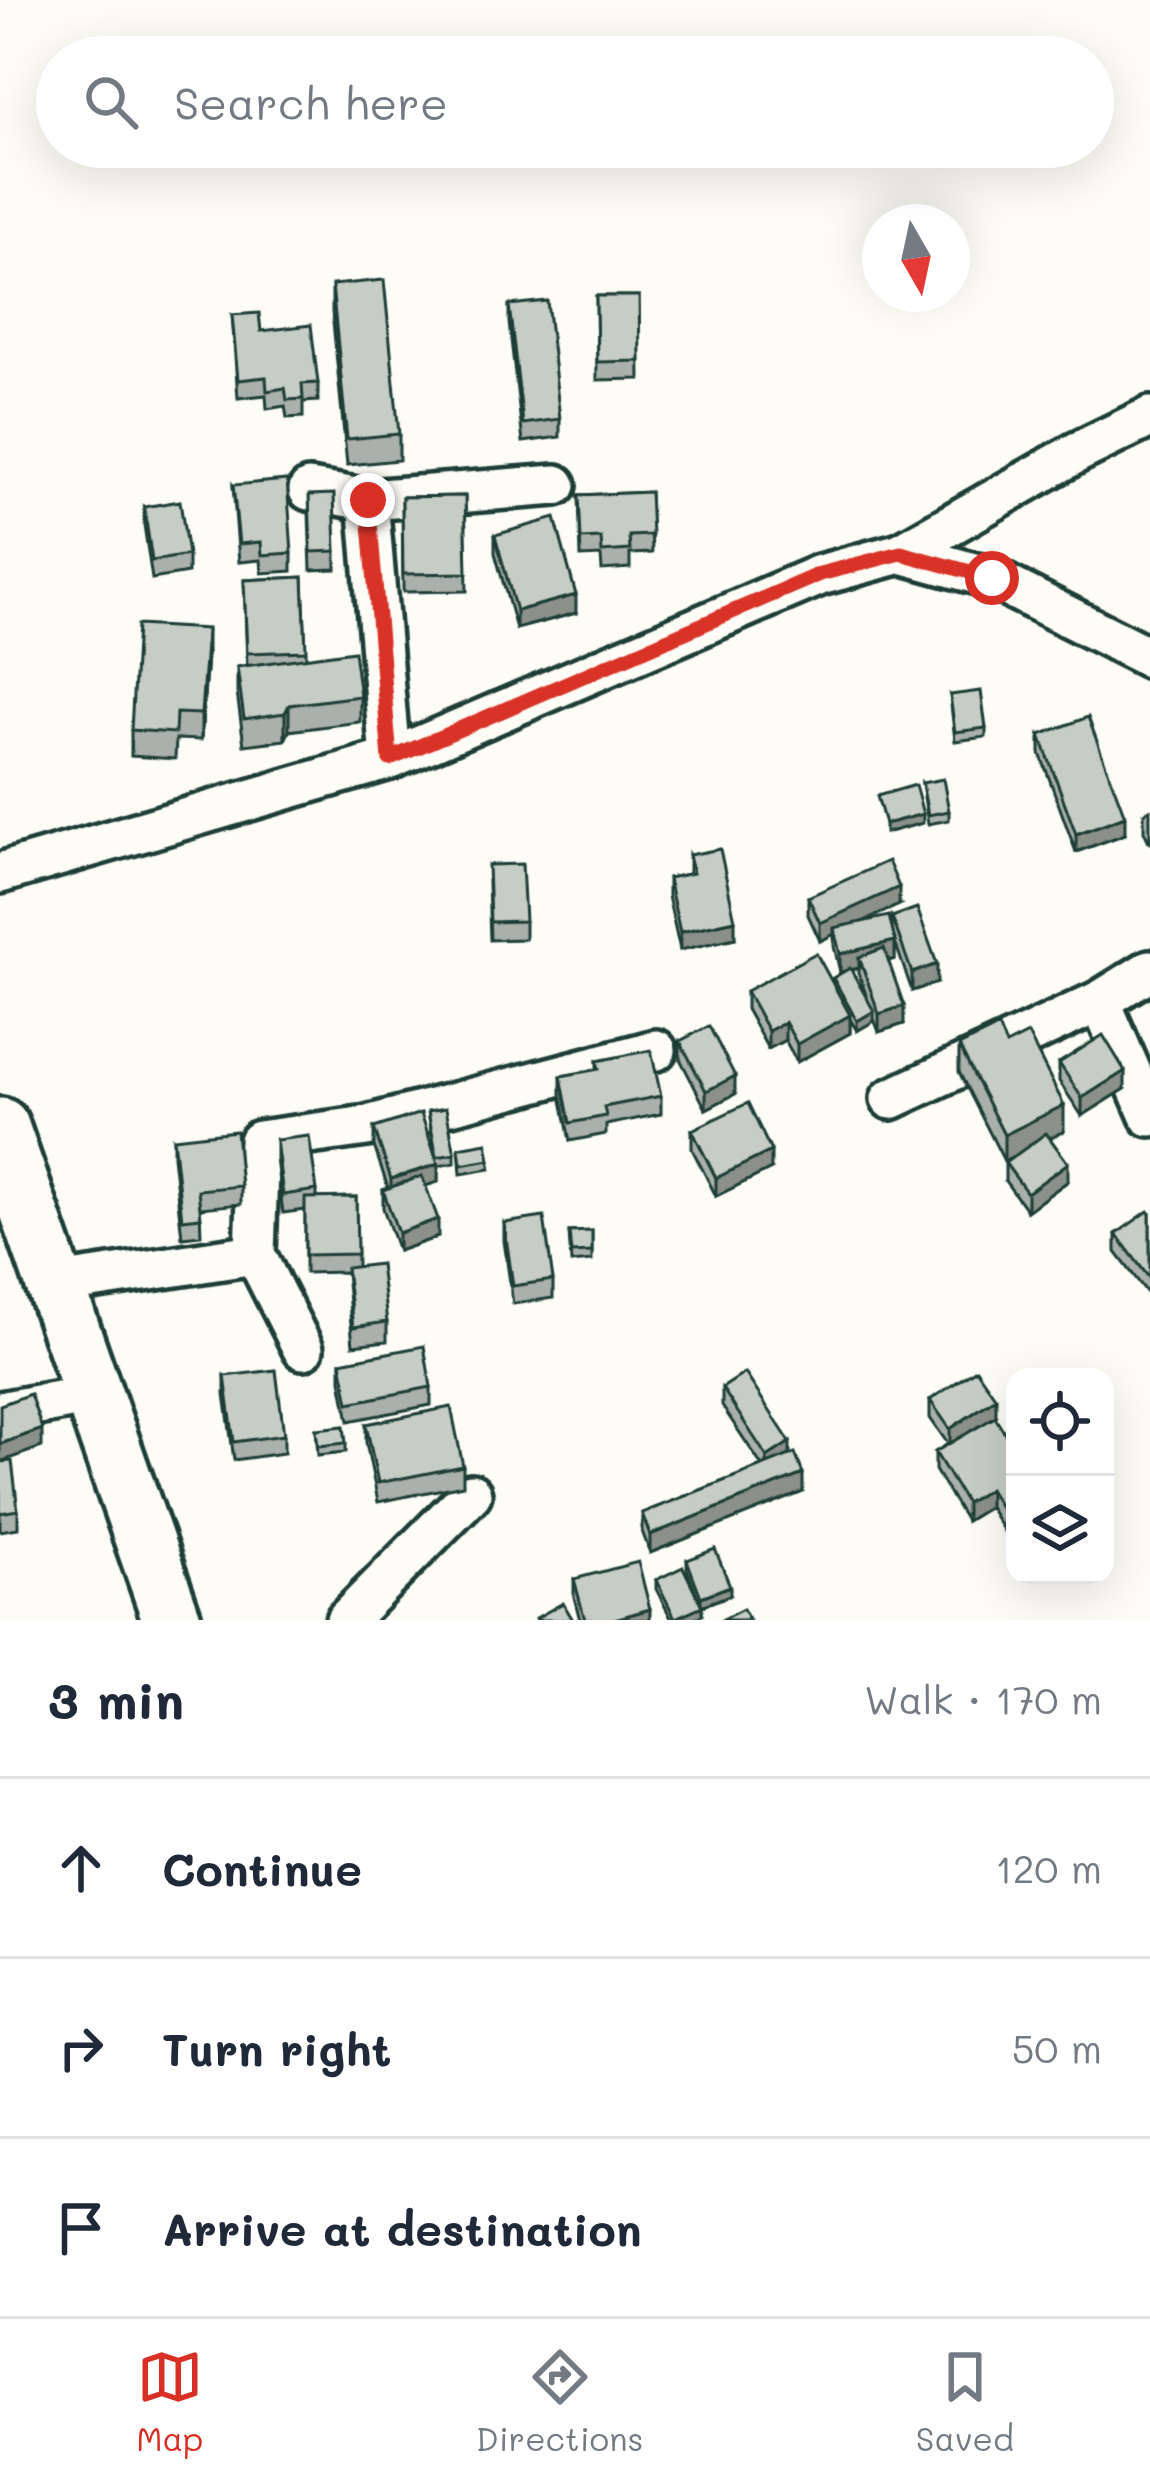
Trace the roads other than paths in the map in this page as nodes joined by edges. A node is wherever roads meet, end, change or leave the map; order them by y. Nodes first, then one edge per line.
1 (1150, 417) edge
2 (556, 485) dead end
3 (309, 490) edge
4 (368, 500) junction
5 (901, 553) junction
6 (1150, 658) edge
7 (390, 759) junction
8 (0, 873) edge
9 (1150, 970) edge
10 (1100, 1001) junction
11 (656, 1050) edge
12 (890, 1100) dead end
13 (1150, 1116) edge
14 (0, 1126) edge
15 (255, 1254) junction
16 (52, 1285) junction
17 (304, 1349) dead end
18 (92, 1395) junction
19 (0, 1412) edge
20 (471, 1494) dead end
21 (172, 1620) edge
22 (346, 1620) edge

1 - 5 street
2 - 4 street
3 - 4 street
4 - 7 street
5 - 6 street
5 - 7 street
7 - 8 street
9 - 10 street
10 - 12 street
10 - 13 street
11 - 15 street
14 - 16 street
15 - 16 street
15 - 17 street
16 - 18 street
18 - 19 street
18 - 21 street
20 - 22 street

